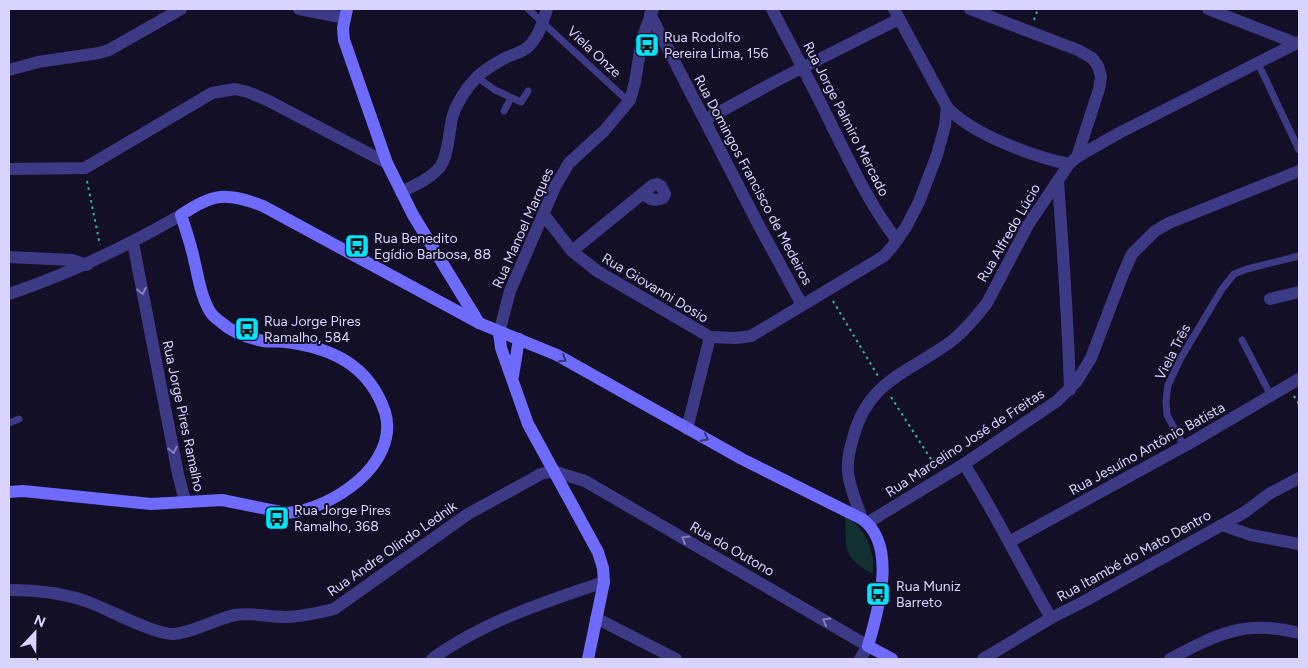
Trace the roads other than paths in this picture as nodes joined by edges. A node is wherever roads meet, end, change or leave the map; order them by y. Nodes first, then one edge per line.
1 (181, 9) edge
2 (299, 9) edge
3 (528, 9) edge
4 (772, 9) edge
5 (970, 9) edge
6 (1208, 9) edge
7 (651, 12) edge
8 (346, 13) edge
9 (896, 14) edge
10 (545, 15) edge
11 (1299, 43) edge
12 (1258, 63) junction
13 (804, 68) junction
14 (9, 70) edge
15 (477, 77) junction
16 (528, 91) dead end
17 (511, 98) junction
18 (629, 102) junction
19 (947, 107) junction
20 (504, 111) dead end
21 (704, 120) junction
22 (1299, 150) edge
23 (1073, 160) junction
24 (387, 163) junction
25 (9, 169) edge
26 (1299, 171) edge
27 (1058, 181) junction
28 (402, 192) junction
29 (643, 194) dead end
30 (181, 215) junction
31 (544, 215) junction
32 (897, 240) junction
33 (133, 243) junction
34 (572, 251) junction
35 (1299, 256) edge
36 (9, 257) edge
37 (96, 260) junction
38 (1299, 292) edge
39 (9, 294) edge
40 (1270, 299) dead end
41 (802, 306) junction
42 (479, 323) junction
43 (499, 333) junction
44 (710, 338) junction
45 (519, 339) junction
46 (1242, 340) dead end
47 (513, 379) junction
48 (1299, 379) edge
49 (1070, 390) junction
50 (1271, 396) junction
51 (19, 419) dead end
52 (9, 423) edge
53 (687, 429) junction
54 (1184, 446) junction
55 (964, 464) junction
56 (553, 471) junction
57 (1299, 478) edge
58 (9, 492) edge
59 (185, 501) junction
60 (864, 521) junction
61 (1222, 525) junction
62 (1009, 542) junction
63 (1299, 544) edge
64 (604, 582) junction
65 (9, 590) edge
66 (596, 618) junction
67 (1051, 618) junction
68 (1299, 633) edge
69 (868, 646) junction
70 (432, 659) edge
71 (588, 659) edge
72 (676, 659) edge
73 (860, 659) edge
74 (892, 659) edge
75 (983, 659) edge
76 (1170, 659) edge

1 - 14 street
2 - 8 street
3 - 10 lane, Viela Onze
4 - 13 street, Rua Jorge Palmiro Mercado
5 - 23 street
6 - 11 street
7 - 18 street
7 - 21 street, Rua Domingos Francisco de Medeiros
8 - 24 street
9 - 13 street
9 - 19 street
10 - 15 street
10 - 18 lane, Viela Onze
11 - 12 street, Rua Alfredo Lúcio
12 - 22 lane
12 - 23 street, Rua Alfredo Lúcio
13 - 21 street
13 - 32 street, Rua Jorge Palmiro Mercado
15 - 17 lane
15 - 28 street
16 - 17 lane
17 - 20 lane
18 - 31 street, Rua Manoel Marques
19 - 23 street
19 - 32 street
21 - 41 street, Rua Domingos Francisco de Medeiros
23 - 27 street, Rua Alfredo Lúcio
24 - 25 street
24 - 28 street
26 - 49 street, Rua Marcelino José de Freitas
27 - 49 street
27 - 60 street, Rua Alfredo Lúcio
28 - 42 street
29 - 34 street
30 - 33 street
30 - 42 street
30 - 59 street, Rua Jorge Pires Ramalho
31 - 34 street, Rua Giovanni Dosio
31 - 43 street, Rua Manoel Marques
32 - 41 street
33 - 37 street
33 -> 59 street, Rua Jorge Pires Ramalho
34 - 44 street, Rua Giovanni Dosio
35 - 54 lane, Viela Três
36 - 37 street
37 - 39 street
38 - 40 street
41 - 44 street
42 - 43 street
43 - 45 street
43 - 47 street
44 - 53 street, Rua Giovanni Dosio
45 - 47 street
45 -> 53 street
46 - 50 lane
47 - 56 street
48 - 50 street, Rua Jesuíno Antônio Batista
49 - 55 street, Rua Marcelino José de Freitas
50 - 54 street, Rua Jesuíno Antônio Batista
51 - 52 lane
53 -> 60 street
54 - 62 street, Rua Jesuíno Antônio Batista
55 - 60 street, Rua Marcelino José de Freitas
55 - 62 street
56 - 64 street
56 - 65 street, Rua Andre Olindo Lednik
69 -> 56 street, Rua do Outono
57 - 61 street, Rua Itambé do Mato Dentro
58 - 59 street
60 - 69 street
61 - 63 street
61 - 67 street, Rua Itambé do Mato Dentro
62 - 67 street
64 - 66 street
64 - 70 street
66 - 71 street
66 - 72 street
67 - 75 street, Rua Itambé do Mato Dentro
68 - 76 street
69 - 73 street
69 - 74 street, Rua do Outono

